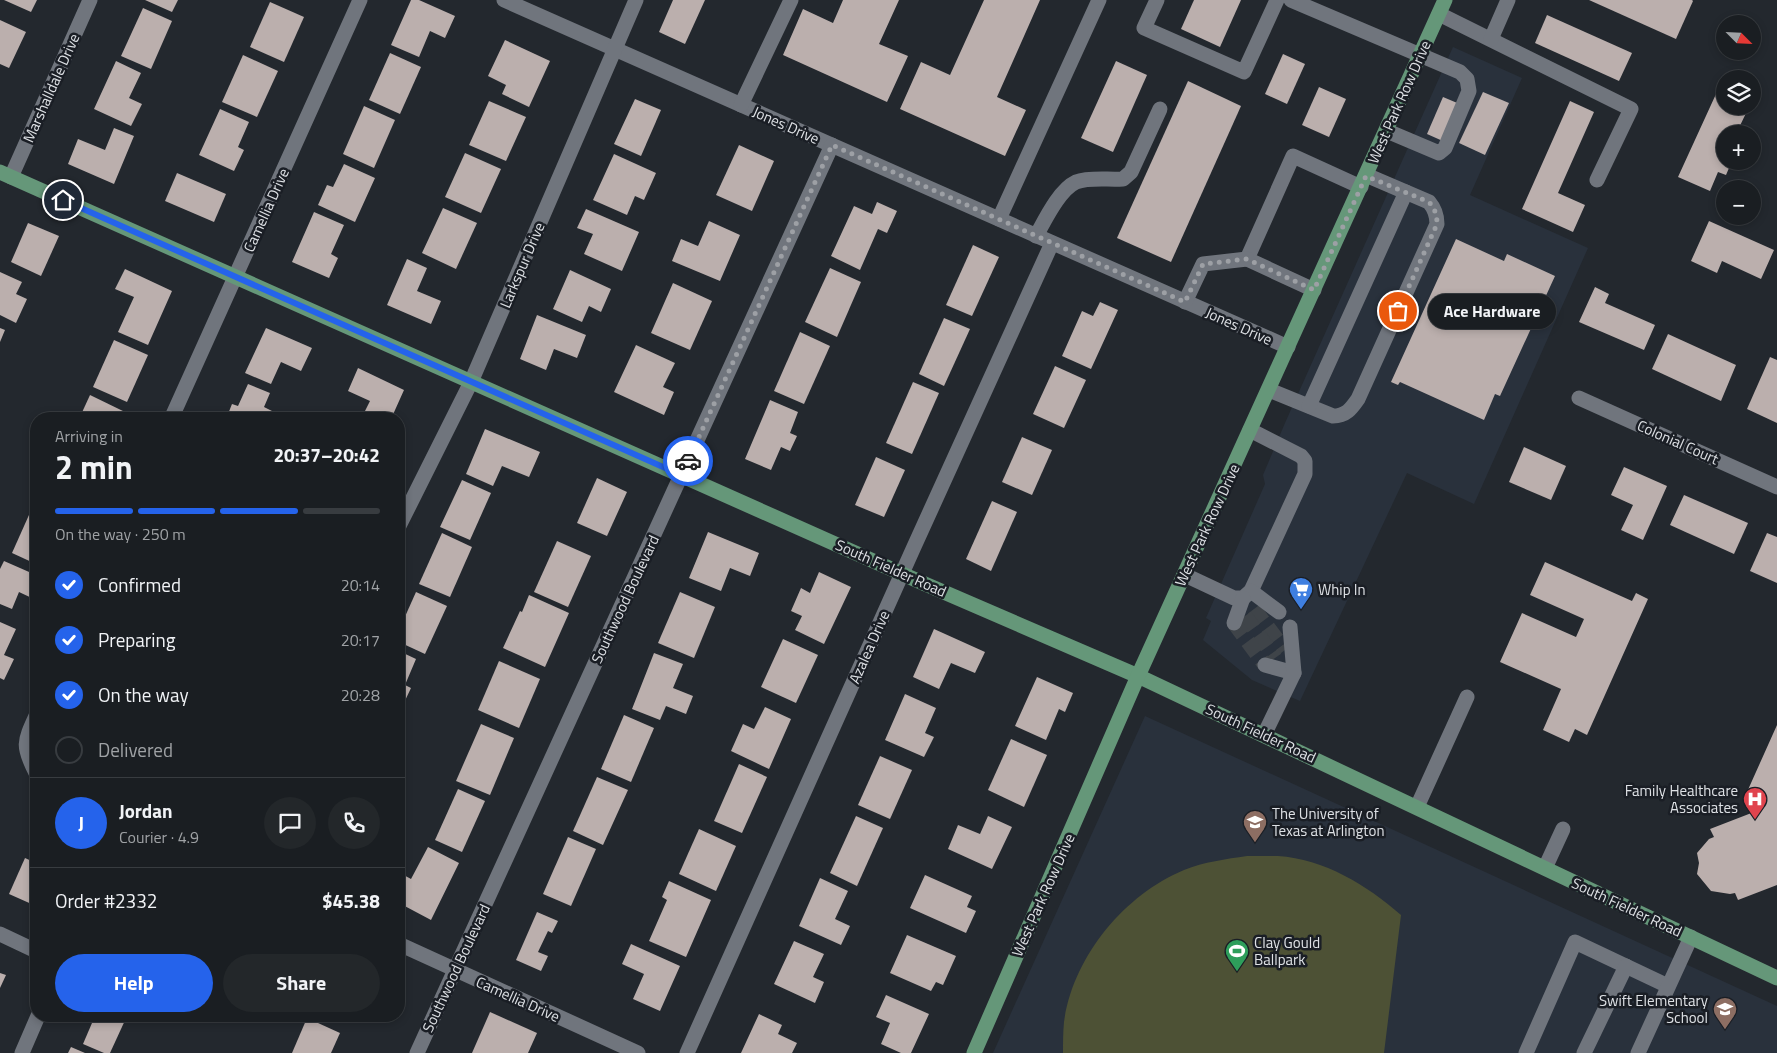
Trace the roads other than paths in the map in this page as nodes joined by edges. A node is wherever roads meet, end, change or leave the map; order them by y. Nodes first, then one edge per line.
1 (90, 0) edge
2 (360, 0) edge
3 (504, 0) edge
4 (636, 0) edge
5 (791, 0) edge
6 (1099, 0) edge
7 (1157, 0) edge
8 (1277, 0) edge
9 (1291, 0) edge
10 (1508, 0) edge
11 (1442, 7) edge
12 (1491, 39) junction
13 (615, 49) junction
14 (1421, 56) junction
15 (741, 105) junction
16 (1160, 109) dead end
17 (1387, 131) junction
18 (832, 145) junction
19 (5, 174) edge
20 (1597, 180) dead end
21 (1364, 181) junction
22 (1406, 192) junction
23 (999, 219) junction
24 (1036, 236) junction
25 (1052, 243) junction
26 (1247, 259) junction
27 (236, 277) junction
28 (1314, 290) junction
29 (1185, 302) junction
30 (1288, 347) junction
31 (471, 382) junction
32 (1269, 390) junction
33 (1579, 398) dead end
34 (1309, 406) junction
35 (174, 412) edge
36 (1250, 430) junction
37 (681, 475) junction
38 (1777, 487) edge
39 (405, 514) edge
40 (902, 573) junction
41 (1184, 574) junction
42 (1247, 594) junction
43 (1279, 612) dead end
44 (1290, 627) dead end
45 (1294, 674) junction
46 (1138, 676) junction
47 (1467, 697) dead end
48 (30, 729) edge
49 (1264, 735) junction
50 (30, 762) edge
51 (1417, 807) junction
52 (1563, 829) dead end
53 (1545, 868) junction
54 (0, 934) edge
55 (1691, 937) junction
56 (30, 947) edge
57 (405, 947) edge
58 (1626, 966) junction
59 (455, 970) junction
60 (1777, 978) edge
61 (1668, 986) junction
62 (35, 1022) edge
63 (22, 1053) edge
64 (417, 1053) edge
65 (638, 1053) edge
66 (687, 1053) edge
67 (974, 1053) edge
68 (1526, 1053) edge
69 (1584, 1053) edge
70 (1638, 1053) edge

1 - 19 street, Marshalldale Drive
2 - 27 street, Camellia Drive
3 - 13 street, Jones Drive
4 - 13 street, Larkspur Drive
5 - 15 street
6 - 23 street
7 - 8 street
9 - 14 street
10 - 12 street
11 - 12 street
11 - 14 main road, West Park Row Drive
12 - 20 street
13 - 15 street, Jones Drive
13 - 31 street, Larkspur Drive
14 - 17 main road, West Park Row Drive
14 - 17 street
15 - 18 street, Jones Drive
16 - 24 street
17 - 21 main road, West Park Row Drive
18 - 23 street, Jones Drive
18 - 37 street, Southwood Boulevard
19 - 27 main road, South Fielder Road
21 - 22 street
21 - 26 street
21 - 28 main road, West Park Row Drive
22 - 34 street
22 - 34 street
23 - 24 street, Jones Drive
24 - 25 street, Jones Drive
25 - 29 street, Jones Drive
25 - 40 street, Azalea Drive
26 - 28 street
26 - 29 street
27 - 31 main road, South Fielder Road
27 - 35 street, Camellia Drive
28 - 30 main road, West Park Row Drive
29 - 30 street, Jones Drive
30 - 32 main road, West Park Row Drive
31 - 37 main road, South Fielder Road
31 - 39 street, Larkspur Drive
32 - 34 street
32 - 36 main road, West Park Row Drive
33 - 38 street, Colonial Court
36 - 41 main road, West Park Row Drive
36 - 42 street
37 - 40 main road, South Fielder Road
37 - 59 street, Southwood Boulevard
40 - 46 main road, South Fielder Road
40 - 66 street, Azalea Drive
41 - 42 street
41 - 46 main road, West Park Row Drive
42 - 42 street
42 - 43 street
44 - 45 street
45 - 45 street
45 - 49 street
46 - 49 main road, South Fielder Road
46 - 67 main road, West Park Row Drive
47 - 51 street
48 - 50 street
49 - 51 main road, South Fielder Road
51 - 53 main road, South Fielder Road
52 - 53 street
53 - 55 main road, South Fielder Road
54 - 56 street
55 - 60 main road, South Fielder Road
55 - 61 street
57 - 59 street, Camellia Drive
58 - 61 street
58 - 68 street
58 - 69 street
59 - 64 street, Southwood Boulevard
59 - 65 street, Camellia Drive
61 - 70 street
62 - 63 street

